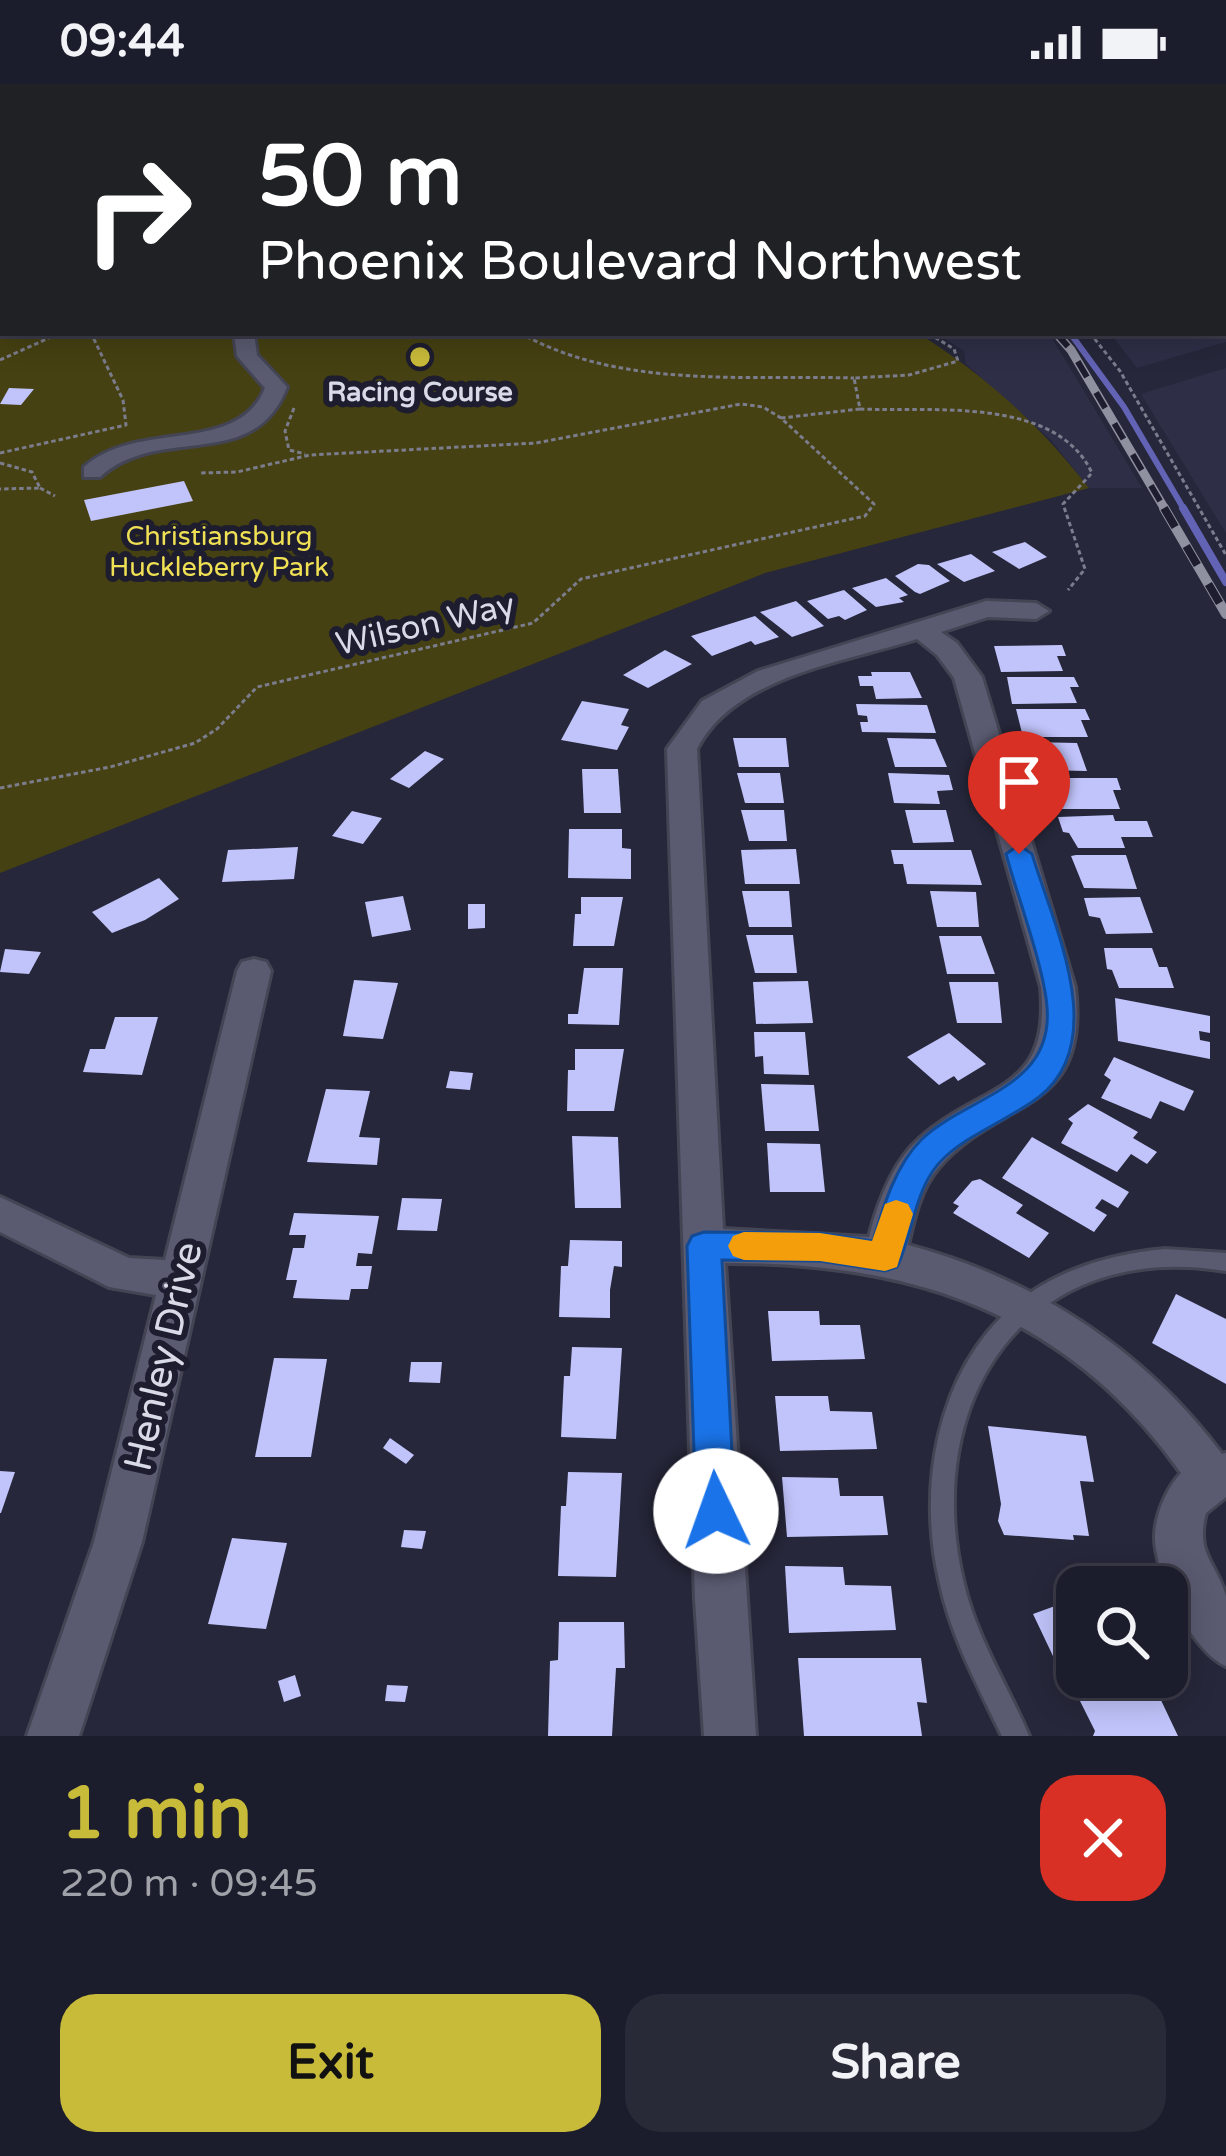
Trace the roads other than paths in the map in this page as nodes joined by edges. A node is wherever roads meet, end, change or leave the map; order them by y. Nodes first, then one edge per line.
1 (244, 336) edge
2 (92, 472) dead end
3 (1036, 610) dead end
4 (921, 629) junction
5 (254, 970) dead end
6 (0, 1213) edge
7 (704, 1246) junction
8 (885, 1257) junction
9 (1226, 1262) edge
10 (180, 1279) junction
11 (1024, 1308) junction
12 (1219, 1476) edge
13 (1226, 1641) edge
14 (53, 1736) edge
15 (730, 1736) edge
16 (1016, 1736) edge

1 - 2 street
3 - 4 street
4 - 7 street
4 - 8 street
5 - 10 street, Henley Drive
6 - 10 street
7 - 8 street
7 - 15 street
8 - 11 street
9 - 11 lane
10 - 14 street, Henley Drive
11 - 12 street
11 - 16 lane
12 - 13 street

